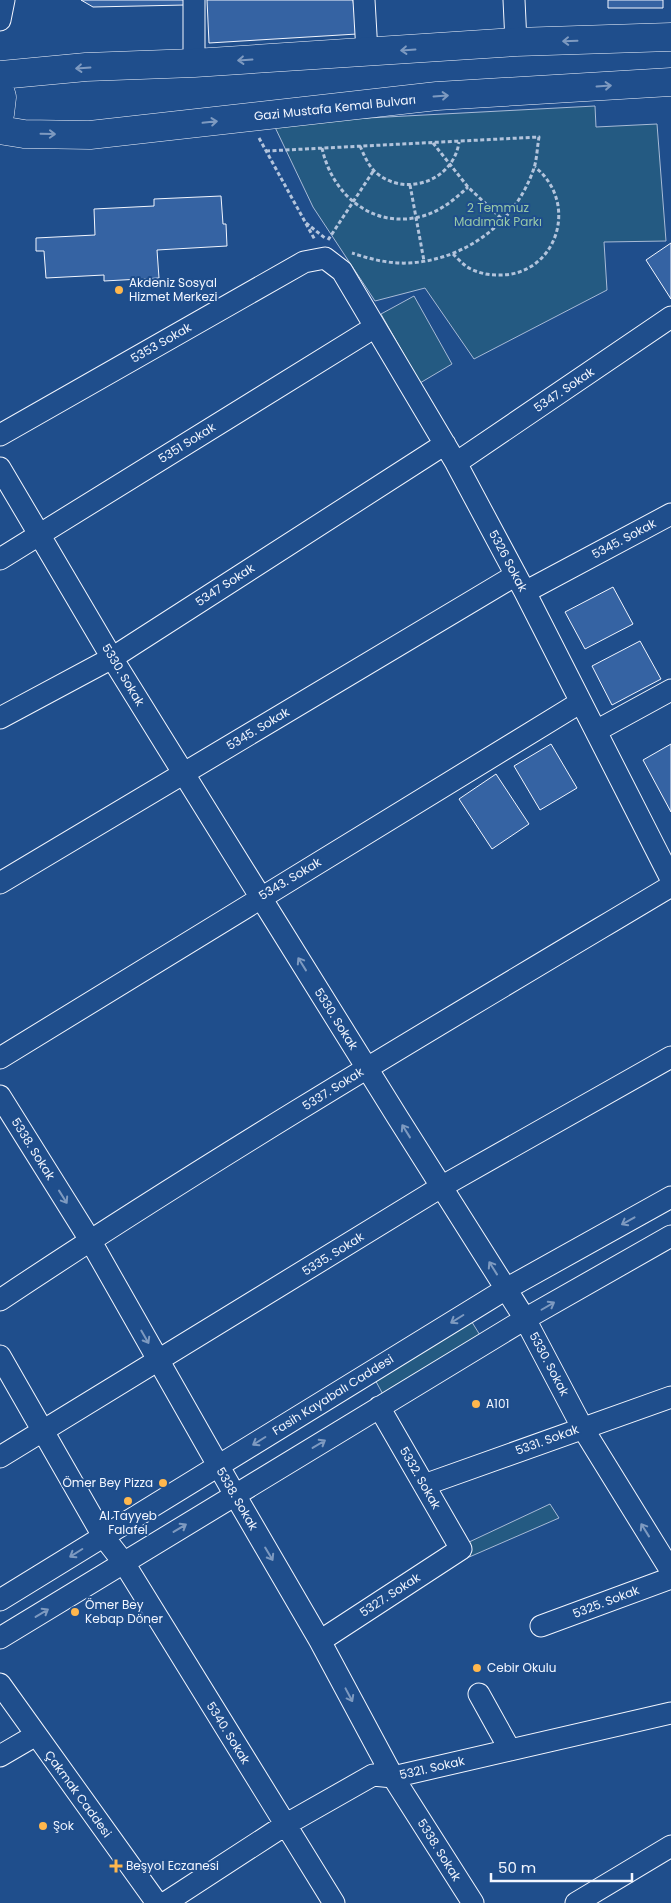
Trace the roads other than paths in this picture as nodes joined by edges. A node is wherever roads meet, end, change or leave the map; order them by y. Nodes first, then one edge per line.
1 (4, 0) edge
2 (194, 0) edge
3 (364, 0) edge
4 (514, 0) edge
5 (0, 20) edge
6 (671, 37) edge
7 (516, 42) junction
8 (367, 52) junction
9 (194, 63) junction
10 (0, 75) edge
11 (671, 82) edge
12 (0, 90) edge
13 (0, 114) edge
14 (0, 130) edge
15 (330, 248) joint
16 (671, 317) edge
17 (375, 327) junction
18 (0, 435) edge
19 (445, 444) junction
20 (456, 463) junction
21 (0, 468) edge
22 (671, 514) edge
23 (40, 534) junction
24 (0, 559) edge
25 (520, 584) junction
26 (112, 658) junction
27 (671, 690) edge
28 (581, 702) junction
29 (0, 718) edge
30 (596, 731) junction
31 (184, 773) junction
32 (671, 879) edge
33 (0, 883) edge
34 (671, 886) edge
35 (260, 897) junction
36 (671, 1057) edge
37 (0, 1058) edge
38 (366, 1068) junction
39 (0, 1096) edge
40 (442, 1187) junction
41 (671, 1197) edge
42 (671, 1236) edge
43 (90, 1240) junction
44 (506, 1289) junction
45 (0, 1300) edge
46 (525, 1319) junction
47 (0, 1356) edge
48 (158, 1361) junction
49 (671, 1396) edge
50 (379, 1407) junction
51 (582, 1427) junction
52 (43, 1431) junction
53 (0, 1457) edge
54 (218, 1466) junction
55 (424, 1485) junction
56 (234, 1495) junction
57 (103, 1536) junction
58 (460, 1548) joint
59 (124, 1563) junction
60 (671, 1571) edge
61 (671, 1578) edge
62 (0, 1600) edge
63 (541, 1626) dead end
64 (0, 1638) edge
65 (320, 1641) junction
66 (0, 1684) edge
67 (479, 1694) dead end
68 (671, 1713) edge
69 (36, 1735) junction
70 (510, 1750) junction
71 (0, 1756) edge
72 (393, 1777) junction
73 (285, 1825) junction
74 (671, 1846) edge
75 (156, 1903) edge
76 (165, 1903) edge
77 (334, 1903) edge
78 (473, 1903) edge
79 (576, 1903) edge

1 - 5 street
2 - 9 street
3 - 8 street
4 - 7 street
6 -> 7 highway
7 -> 8 highway
8 -> 9 highway
9 -> 10 highway
14 -> 11 highway, Gazi Mustafa Kemal Bulvarı
12 - 13 highway
15 - 17 street, 5326 Sokak
15 - 18 street, 5353 Sokak
16 - 20 street, 5347. Sokak
17 - 19 street, 5326 Sokak
17 - 23 street, 5351 Sokak
19 - 20 street, 5326 Sokak
19 - 26 street, 5347 Sokak
20 - 25 street, 5326 Sokak
21 - 23 street, 5330. Sokak
22 - 25 street, 5345. Sokak
23 - 24 street, 5351 Sokak
23 - 26 street, 5330. Sokak
25 - 28 street, 5326 Sokak
25 - 31 street, 5345. Sokak
26 - 29 street, 5347 Sokak
26 - 31 street, 5330. Sokak
27 - 30 street
28 - 30 street, 5326 Sokak
28 - 35 street, 5343. Sokak
30 - 32 street, 5326 Sokak
31 - 33 street, 5345. Sokak
31 - 35 street, 5330. Sokak
34 - 38 street, 5337. Sokak
35 - 37 street, 5343. Sokak
38 -> 35 street, 5330. Sokak
36 - 40 street, 5335. Sokak
40 -> 38 street, 5330. Sokak
38 - 43 street, 5337. Sokak
39 -> 43 street, 5338. Sokak
44 -> 40 street, 5330. Sokak
40 - 48 street, 5335. Sokak
41 -> 44 street, Fasih Kayabalı Caddesi
46 -> 42 street
43 - 45 street, 5337. Sokak
43 -> 48 street, 5338. Sokak
44 - 46 street, 5330. Sokak
44 -> 54 street, Fasih Kayabalı Caddesi
46 - 50 street
46 - 51 street, 5330. Sokak
47 - 52 street, 5340. Sokak
48 - 52 street, 5335. Sokak
48 - 54 street, 5338. Sokak
49 - 51 street, 5331. Sokak
50 - 55 street, 5332. Sokak
56 -> 50 street
51 - 55 street, 5331. Sokak
60 -> 51 street, 5330. Sokak
52 - 53 street, 5335. Sokak
52 - 57 street, 5340. Sokak
54 - 56 street, 5338. Sokak
54 - 57 street, Fasih Kayabalı Caddesi
55 - 58 street, 5332. Sokak
59 -> 56 street
56 -> 65 street, 5338. Sokak
57 - 59 street, 5340. Sokak
57 -> 62 street, Fasih Kayabalı Caddesi
58 - 65 street, 5327. Sokak
64 -> 59 street
59 - 73 street, 5340. Sokak
61 - 63 street, 5325. Sokak
65 -> 72 street, 5338. Sokak
66 - 69 street, Çakmak Caddesi
67 - 70 street
68 - 70 street, 5321. Sokak
69 - 71 street
69 - 75 street, Çakmak Caddesi
70 - 72 street, 5321. Sokak
72 - 73 street, 5321. Sokak
72 - 78 street, 5338. Sokak
73 - 76 street, 5321. Sokak
73 - 77 street, 5340. Sokak
74 - 79 street

